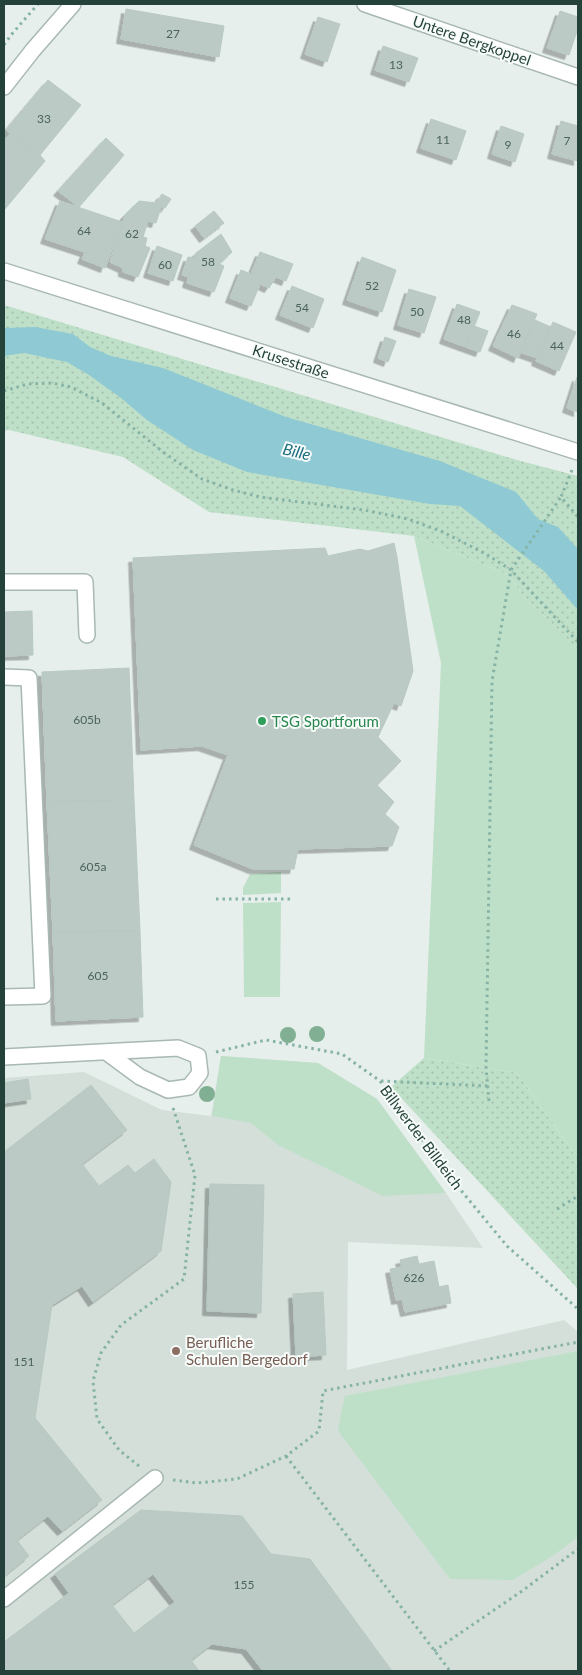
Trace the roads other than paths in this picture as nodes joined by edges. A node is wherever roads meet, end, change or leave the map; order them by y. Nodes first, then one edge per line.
1 (73, 4) edge
2 (365, 4) edge
3 (578, 77) edge
4 (4, 87) edge
5 (4, 271) edge
6 (576, 458) edge
7 (4, 582) edge
8 (87, 635) dead end
9 (4, 678) edge
10 (4, 997) edge
11 (106, 1052) junction
12 (4, 1057) edge
13 (155, 1478) road end
14 (4, 1599) edge

1 - 4 street
2 - 3 street, Untere Bergkoppel
5 - 6 street, Krusestraße
7 - 8 street
9 - 10 street
11 - 11 street
11 - 12 street
13 - 14 street

